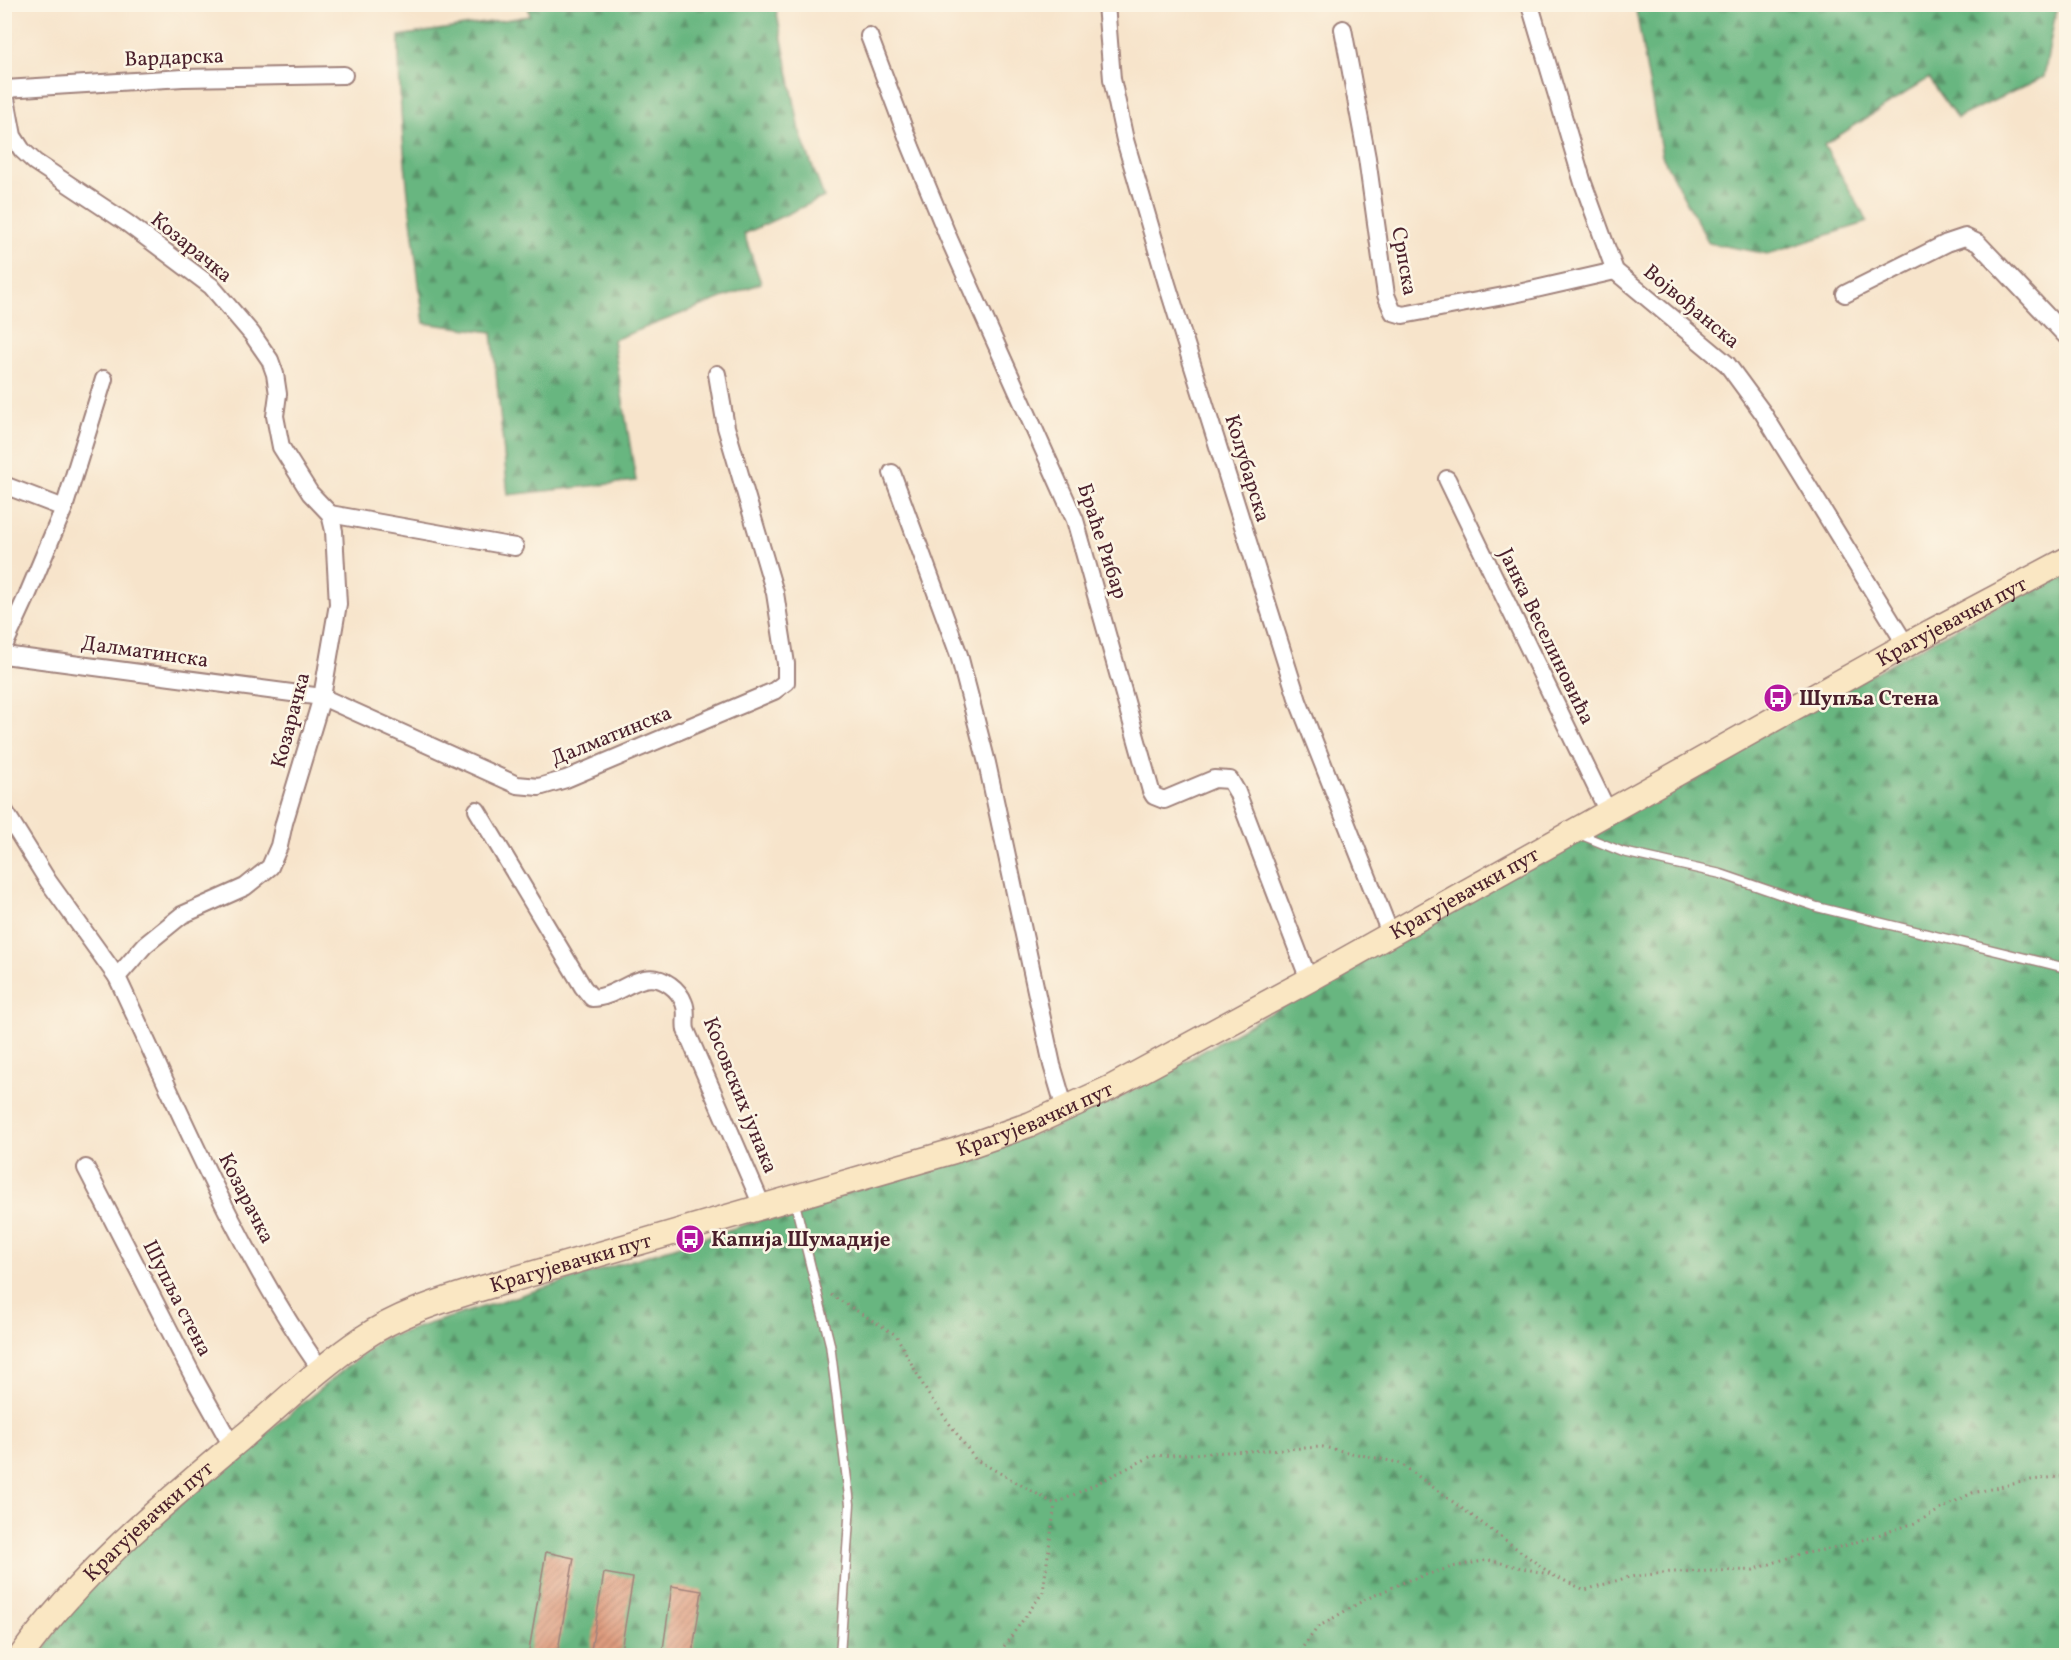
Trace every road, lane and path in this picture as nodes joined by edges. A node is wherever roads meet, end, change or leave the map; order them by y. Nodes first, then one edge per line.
1 (1106, 4) edge
2 (1530, 4) edge
3 (1343, 28) dead end
4 (868, 36) dead end
5 (344, 75) dead end
6 (5, 89) edge
7 (1615, 271) junction
8 (1845, 294) dead end
9 (2067, 336) edge
10 (717, 374) dead end
11 (104, 379) dead end
12 (892, 473) dead end
13 (1447, 479) dead end
14 (4, 485) edge
15 (64, 508) junction
16 (330, 514) junction
17 (515, 547) dead end
18 (2067, 560) edge
19 (1906, 645) junction
20 (4, 646) edge
21 (4, 655) edge
22 (322, 697) junction
23 (4, 810) edge
24 (477, 810) dead end
25 (1608, 812) junction
26 (1572, 832) junction
27 (1390, 933) junction
28 (2067, 968) edge
29 (117, 977) junction
30 (1309, 980) junction
31 (1065, 1109) junction
32 (86, 1168) dead end
33 (794, 1199) junction
34 (763, 1208) junction
35 (816, 1286) junction
36 (321, 1370) junction
37 (232, 1446) junction
38 (2067, 1476) edge
39 (1055, 1504) junction
40 (1554, 1576) junction
41 (21, 1656) edge
42 (840, 1656) edge
43 (997, 1656) edge
44 (1296, 1656) edge

1 - 27 street, Колубарска
2 - 7 street, Војвођанска
3 - 7 street, Српска
4 - 30 street, Браће Рибар
5 - 6 street, Вардарска
6 - 16 street, Козарачка
7 - 19 street, Војвођанска
8 - 9 street
10 - 22 street, Далматинска
11 - 15 street
12 - 31 street
13 - 25 street, Јанка Веселиновића
14 - 15 street
15 - 20 street
16 - 17 street
16 - 22 street, Козарачка
18 - 19 main road, Крагујевачки пут
19 - 25 main road, Крагујевачки пут
21 - 22 street, Далматинска
22 - 29 street, Козарачка
23 - 29 street
24 - 34 street, Косовских јунака
25 - 26 main road, Крагујевачки пут
26 - 27 main road, Крагујевачки пут
26 - 28 lane
27 - 30 main road, Крагујевачки пут
29 - 36 street, Козарачка
30 - 31 main road, Крагујевачки пут
31 - 33 main road, Крагујевачки пут
32 - 37 street, Шупља стена
33 - 34 main road, Крагујевачки пут
33 - 35 lane
34 - 36 main road, Крагујевачки пут
35 - 39 path
35 - 42 lane
36 - 37 main road, Крагујевачки пут
37 - 41 main road, Крагујевачки пут
38 - 40 path
39 - 40 path
39 - 43 path
40 - 44 path

